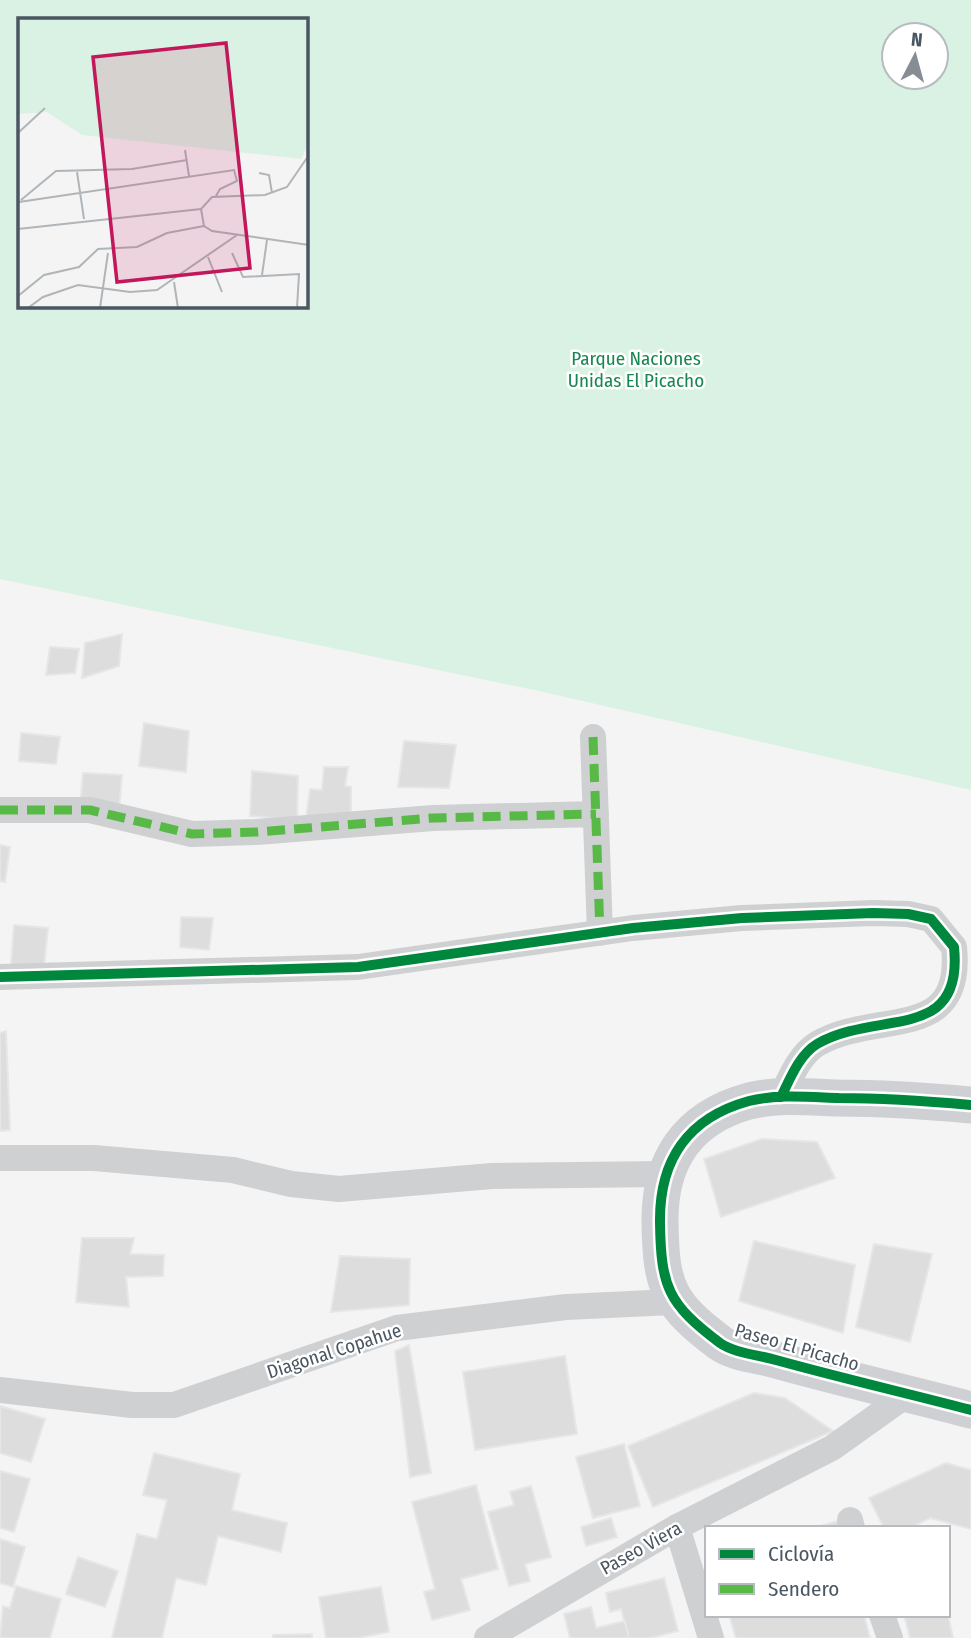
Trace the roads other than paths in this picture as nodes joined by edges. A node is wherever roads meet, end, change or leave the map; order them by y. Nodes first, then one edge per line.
1 (593, 737) dead end
2 (0, 810) edge
3 (596, 814) junction
4 (600, 933) junction
5 (0, 978) edge
6 (780, 1097) junction
7 (971, 1105) edge
8 (0, 1158) edge
9 (664, 1174) junction
10 (673, 1302) junction
11 (0, 1390) edge
12 (905, 1396) junction
13 (971, 1410) edge
14 (677, 1527) junction
15 (884, 1617) edge
16 (486, 1638) edge
17 (711, 1638) edge
18 (890, 1638) edge

1 - 3 street
2 - 3 street
3 - 4 street
4 - 5 street
4 - 6 street
6 - 7 street
6 - 9 street
8 - 9 street
9 - 10 street
10 - 11 street, Diagonal Copahue
10 - 12 street, Paseo El Picacho
12 - 13 street, Paseo El Picacho
12 - 14 street, Paseo Viera
14 - 16 street, Paseo Viera
14 - 17 street
15 - 18 street

